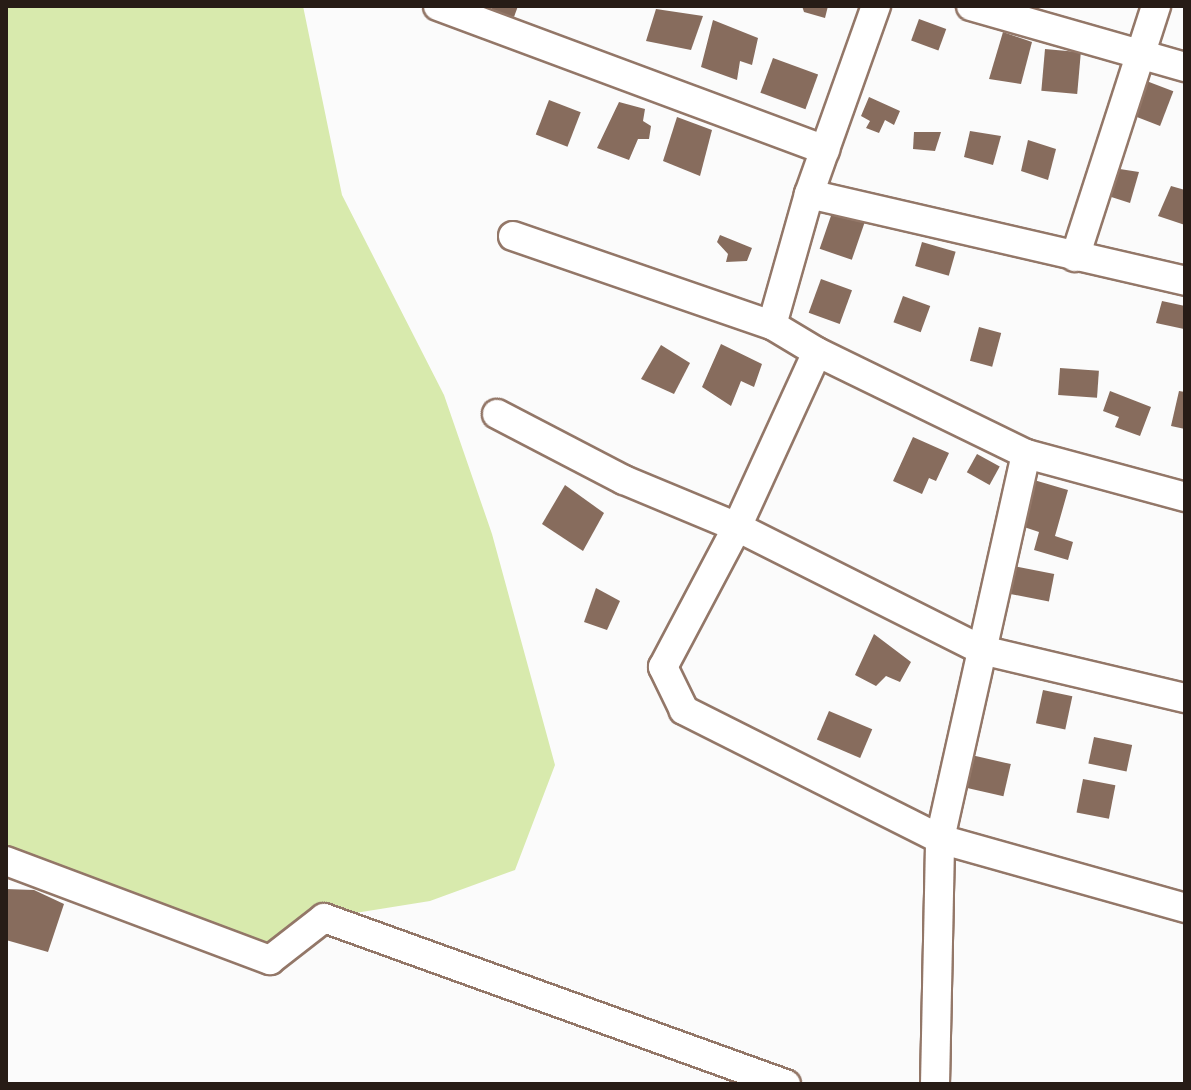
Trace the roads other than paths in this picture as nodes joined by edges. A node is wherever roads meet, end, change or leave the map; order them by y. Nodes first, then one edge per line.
1 (438, 6) edge
2 (876, 6) edge
3 (971, 6) edge
4 (1156, 6) edge
5 (1139, 55) junction
6 (1185, 67) edge
7 (825, 150) junction
8 (809, 194) junction
9 (513, 236) dead end
10 (1075, 257) junction
11 (1185, 281) edge
12 (772, 325) junction
13 (817, 352) junction
14 (497, 414) dead end
15 (1026, 454) junction
16 (1185, 497) edge
17 (737, 527) junction
18 (982, 650) junction
19 (1185, 698) edge
20 (940, 839) junction
21 (6, 861) edge
22 (1185, 908) edge
23 (786, 1084) edge
24 (935, 1084) edge

1 - 7 street
2 - 7 street
3 - 5 street
4 - 5 street
5 - 6 street
5 - 10 street
7 - 8 street
8 - 10 street
8 - 12 street
9 - 12 street
10 - 11 street
12 - 13 street
13 - 15 street
13 - 17 street
14 - 17 street
15 - 16 street
15 - 18 street
17 - 18 street
17 - 20 street
18 - 19 street
18 - 20 street
20 - 22 street
20 - 24 street
21 - 23 street

